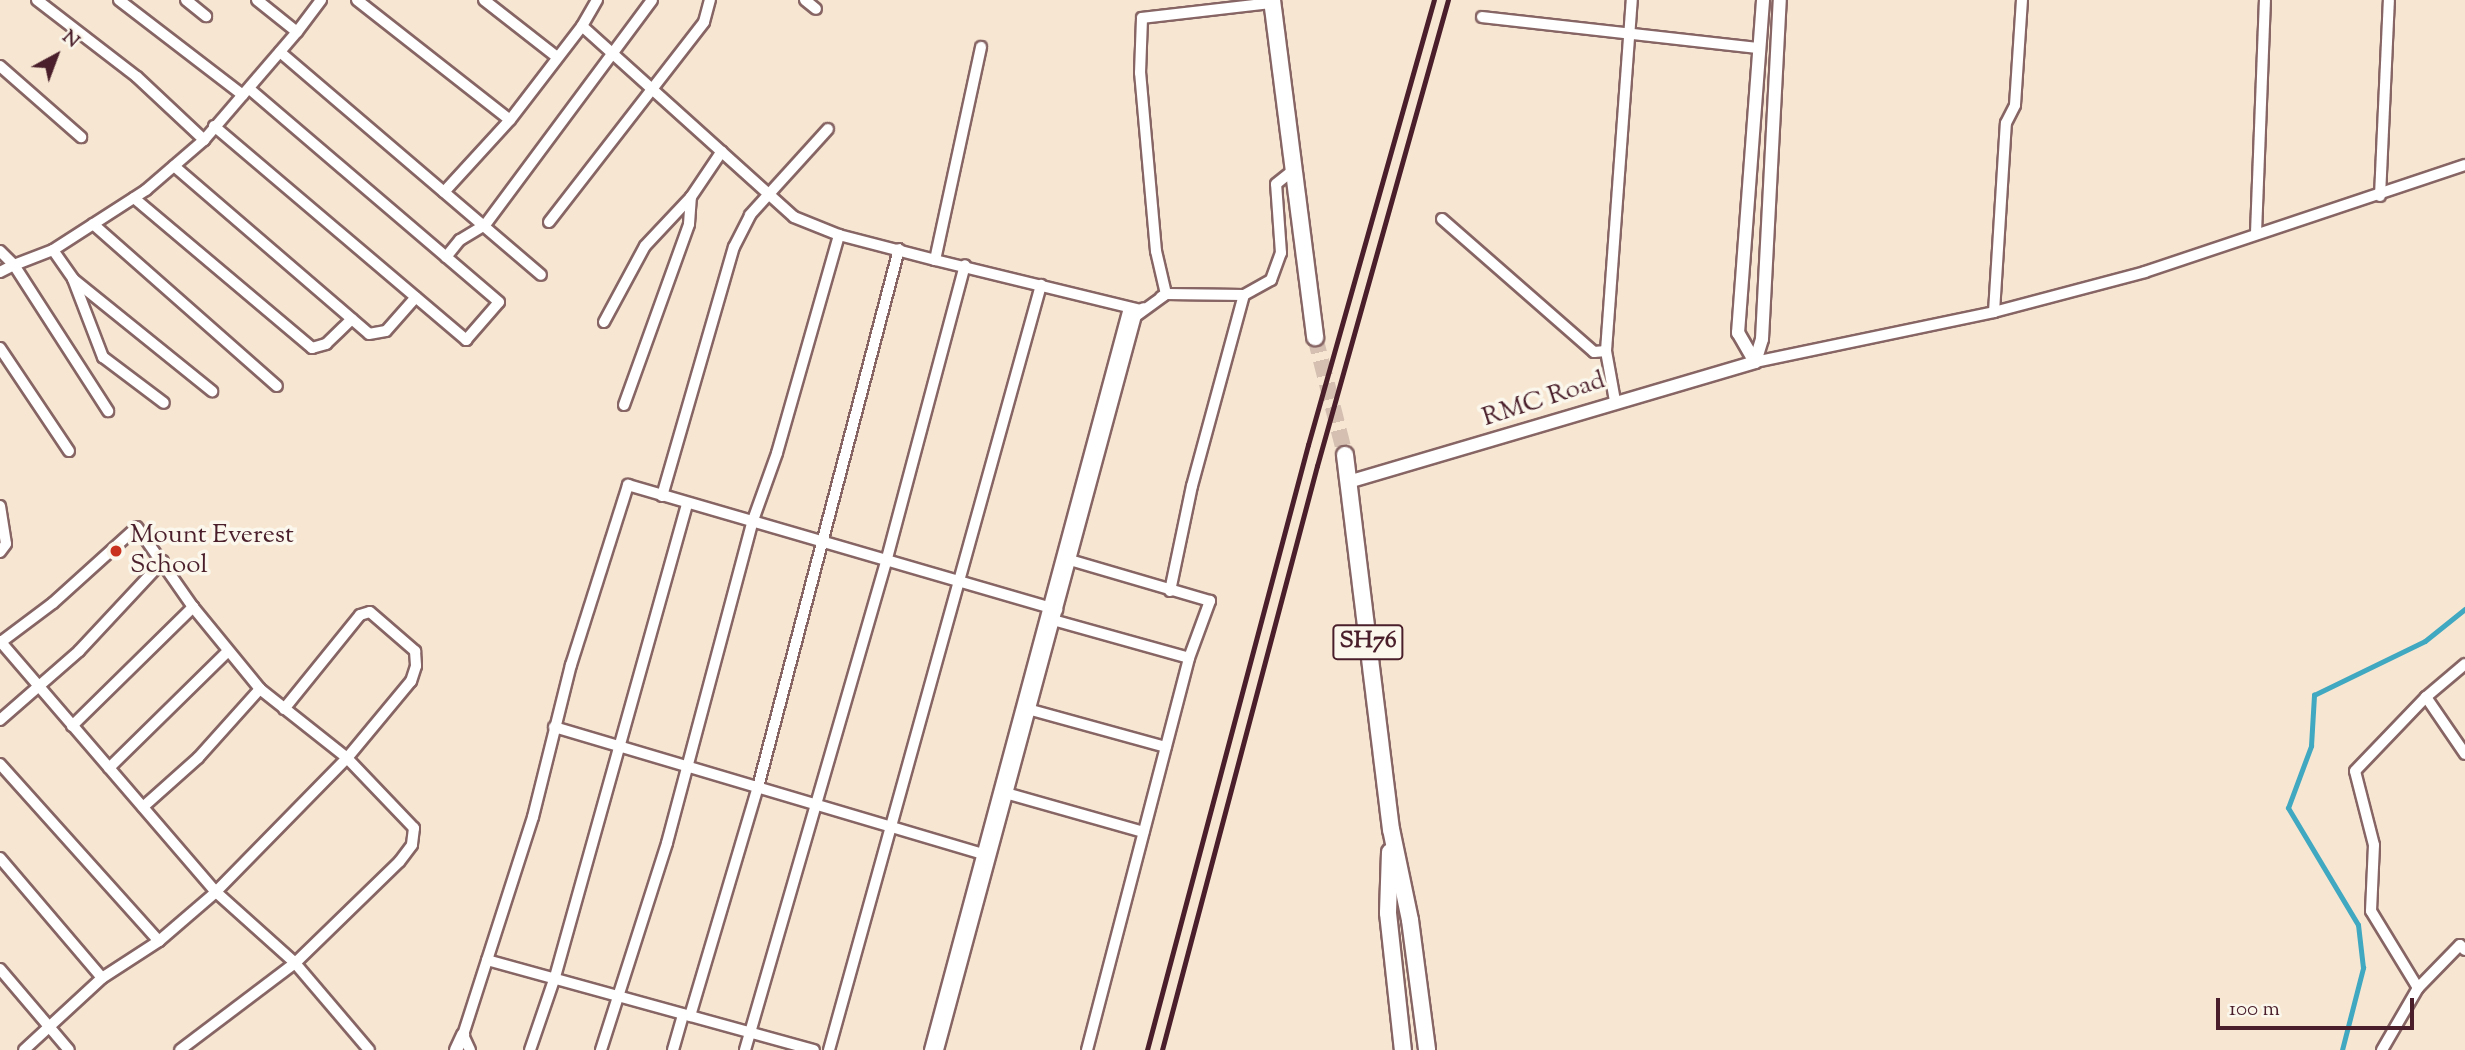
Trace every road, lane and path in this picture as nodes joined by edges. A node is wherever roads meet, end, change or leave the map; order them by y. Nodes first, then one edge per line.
1 (37, 0) edge
2 (119, 0) edge
3 (186, 0) edge
4 (257, 0) edge
5 (321, 0) edge
6 (357, 0) edge
7 (484, 0) edge
8 (597, 0) edge
9 (652, 0) edge
10 (710, 0) edge
11 (805, 0) edge
12 (1632, 0) edge
13 (1763, 0) edge
14 (1780, 0) edge
15 (2022, 0) edge
16 (2265, 0) edge
17 (2389, 0) edge
18 (1272, 1) edge
19 (816, 9) dead end
20 (206, 16) dead end
21 (1482, 17) dead end
22 (582, 26) junction
23 (297, 32) junction
24 (1630, 33) junction
25 (981, 47) dead end
26 (1759, 48) junction
27 (280, 52) junction
28 (615, 54) junction
29 (557, 57) junction
30 (0, 66) edge
31 (652, 87) junction
32 (246, 92) junction
33 (510, 120) junction
34 (214, 126) junction
35 (828, 129) dead end
36 (81, 137) dead end
37 (204, 140) junction
38 (722, 151) junction
39 (2465, 165) edge
40 (174, 166) junction
41 (1291, 172) junction
42 (444, 192) junction
43 (768, 194) junction
44 (2380, 196) junction
45 (691, 197) junction
46 (134, 198) junction
47 (1442, 219) dead end
48 (549, 222) dead end
49 (93, 224) junction
50 (485, 225) junction
51 (2256, 233) junction
52 (839, 235) junction
53 (899, 249) junction
54 (53, 250) junction
55 (0, 251) edge
56 (446, 257) junction
57 (935, 260) junction
58 (14, 265) junction
59 (965, 265) junction
60 (0, 272) edge
61 (541, 275) dead end
62 (73, 279) junction
63 (1041, 285) junction
64 (1166, 294) junction
65 (1244, 295) junction
66 (416, 297) junction
67 (1129, 308) junction
68 (1994, 312) junction
69 (352, 318) junction
70 (604, 322) dead end
71 (1315, 337) tunnel mouth
72 (0, 348) edge
73 (1606, 351) junction
74 (1755, 362) junction
75 (277, 386) dead end
76 (212, 391) dead end
77 (1615, 401) junction
78 (164, 403) dead end
79 (624, 405) dead end
80 (108, 411) dead end
81 (69, 451) dead end
82 (1345, 455) tunnel mouth
83 (1348, 482) junction
84 (662, 496) junction
85 (687, 504) junction
86 (0, 506) edge
87 (752, 523) junction
88 (820, 543) junction
89 (0, 552) edge
90 (1066, 559) junction
91 (163, 561) junction
92 (886, 562) junction
93 (961, 583) junction
94 (1170, 591) junction
95 (193, 607) junction
96 (1053, 613) junction
97 (0, 641) edge
98 (227, 652) junction
99 (1189, 658) junction
100 (2465, 664) edge
101 (38, 687) junction
102 (260, 689) junction
103 (2426, 696) junction
104 (284, 709) junction
105 (1025, 709) junction
106 (0, 720) edge
107 (72, 726) junction
108 (554, 727) junction
109 (620, 746) junction
110 (1166, 747) junction
111 (2465, 754) edge
112 (347, 758) junction
113 (0, 764) edge
114 (687, 766) junction
115 (109, 768) junction
116 (758, 787) junction
117 (1003, 792) junction
118 (816, 804) junction
119 (143, 807) junction
120 (892, 827) junction
121 (1391, 829) junction
122 (1143, 832) junction
123 (987, 855) junction
124 (0, 858) edge
125 (216, 892) junction
126 (159, 940) junction
127 (2465, 950) edge
128 (295, 963) junction
129 (486, 964) junction
130 (0, 969) edge
131 (102, 978) junction
132 (554, 980) junction
133 (2418, 988) junction
134 (618, 999) junction
135 (685, 1017) junction
136 (48, 1023) junction
137 (463, 1035) junction
138 (747, 1041) edge
139 (809, 1049) edge
140 (24, 1050) edge
141 (69, 1050) edge
142 (180, 1050) edge
143 (369, 1050) edge
144 (457, 1050) edge
145 (470, 1050) edge
146 (530, 1050) edge
147 (601, 1050) edge
148 (673, 1050) edge
149 (788, 1050) edge
150 (829, 1050) edge
151 (930, 1050) edge
152 (938, 1050) edge
153 (1087, 1050) edge
154 (1403, 1050) edge
155 (1427, 1050) edge
156 (2382, 1050) edge

1 - 37 street
2 - 32 street
3 - 20 street
4 - 23 street
5 - 23 street
6 - 33 street
7 - 29 street
8 - 22 street
9 - 28 street
10 - 31 street
11 - 19 street
12 - 24 street
13 - 26 street
14 - 74 street
15 - 68 street
16 - 51 street
17 - 44 street
18 - 41 main road
18 - 64 street
21 - 24 street
22 - 28 street
22 - 29 street
23 - 27 street
24 - 26 street
24 - 73 street
25 - 57 street
26 - 74 street
27 - 32 street
27 - 42 street
28 - 31 street
28 - 50 street
29 - 33 street
30 - 36 street
31 - 38 street
31 - 48 street
32 - 34 street
32 - 56 street
33 - 42 street
34 - 37 street
34 - 66 street
35 - 43 street
37 - 40 street
38 - 43 street
38 - 45 street
39 - 44 street
40 - 46 street
40 - 69 street
41 - 65 street
41 - 71 main road
42 - 50 street
43 - 52 street
43 - 84 street
44 - 51 street
45 - 70 street
45 - 79 street
46 - 49 street
46 - 69 street
47 - 73 street
49 - 54 street
49 - 75 street
50 - 56 street
50 - 61 street
51 - 68 street
52 - 53 street
52 - 87 street
53 - 57 street
53 - 88 street
54 - 58 street
54 - 62 street
55 - 58 street
56 - 66 street
57 - 59 street
58 - 60 street
58 - 80 street
59 - 63 street
59 - 92 street
62 - 76 street
62 - 78 street
63 - 67 street
63 - 93 street
64 - 65 street
64 - 67 street
64 - 90 street
65 - 94 street
66 - 69 street
67 - 90 street
68 - 74 street
72 - 81 street
73 - 77 street
74 - 77 street, RMC Road
77 - 83 street, RMC Road
82 - 83 main road, SH76
83 - 121 main road, SH76
84 - 85 street
84 - 108 street
85 - 87 street
85 - 109 street
86 - 89 street
87 - 88 street
87 - 114 street
88 - 92 street
88 - 116 street
90 - 94 street
90 - 96 street
91 - 95 street
91 - 97 street
91 - 101 street
92 - 93 street
92 - 118 street
93 - 96 street
93 - 120 street
94 - 99 street
95 - 98 street
95 - 107 street
96 - 99 street
96 - 105 street
97 - 101 street
98 - 102 street
98 - 115 street
99 - 110 street
100 - 103 street
101 - 106 street
101 - 107 street
102 - 104 street
102 - 119 street
103 - 111 street
103 - 133 street
104 - 112 street
104 - 112 street
105 - 110 street
105 - 117 street
107 - 115 street
108 - 109 street
108 - 129 street
109 - 114 street
109 - 132 street
110 - 122 street
112 - 125 street
112 - 128 street
113 - 126 street
114 - 116 street
114 - 134 street
115 - 119 street
116 - 118 street
116 - 135 street
117 - 122 street
117 - 123 street
118 - 120 street
118 - 138 street
119 - 125 street
120 - 123 street
120 - 150 street
121 - 154 main road
121 - 155 main road, SH76
122 - 153 street
123 - 151 street
123 - 152 street
124 - 131 street
125 - 126 street
125 - 128 street
126 - 131 street
127 - 133 street
128 - 142 street
128 - 143 street
129 - 132 street
129 - 137 street
130 - 136 street
131 - 136 street
132 - 134 street
132 - 146 street
133 - 156 street
134 - 135 street
134 - 147 street
135 - 138 street
135 - 148 street
136 - 140 street
136 - 141 street
137 - 144 street
137 - 145 street
138 - 139 street
138 - 149 street

